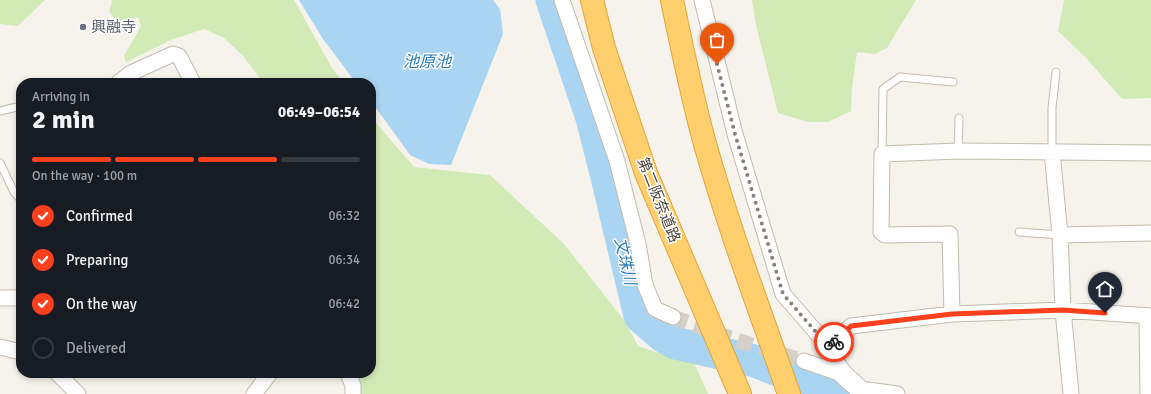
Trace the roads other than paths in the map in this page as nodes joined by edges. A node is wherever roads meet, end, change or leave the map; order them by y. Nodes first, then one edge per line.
1 (562, 0) edge
2 (592, 0) edge
3 (672, 0) edge
4 (702, 0) edge
5 (1056, 72) dead end
6 (128, 78) edge
7 (190, 78) edge
8 (953, 82) dead end
9 (16, 107) edge
10 (0, 111) edge
11 (959, 118) dead end
12 (958, 151) junction
13 (1052, 152) junction
14 (1151, 153) edge
15 (882, 154) junction
16 (0, 163) edge
17 (16, 194) edge
18 (668, 225) junction
19 (733, 232) junction
20 (1019, 232) dead end
21 (1151, 233) edge
22 (1060, 235) junction
23 (0, 298) edge
24 (16, 298) edge
25 (1063, 310) junction
26 (952, 314) junction
27 (1149, 316) edge
28 (673, 317) tunnel mouth
29 (0, 347) edge
30 (829, 347) junction
31 (16, 351) edge
32 (804, 361) tunnel mouth
33 (842, 374) junction
34 (62, 378) edge
35 (266, 378) edge
36 (350, 378) edge
37 (862, 392) edge
38 (76, 394) edge
39 (254, 394) edge
40 (353, 394) edge
41 (728, 394) edge
42 (740, 394) edge
43 (788, 394) edge
44 (801, 394) edge
45 (897, 394) edge
46 (1070, 394) edge
47 (1148, 394) edge

1 - 28 street
2 - 18 highway, 第二阪奈道路
3 - 19 highway
4 - 30 street
5 - 13 lane
6 - 7 street
8 - 15 lane
9 - 10 lane
11 - 12 lane
12 - 13 street
12 - 15 street
13 - 14 street
13 - 22 street
15 - 26 street
16 - 17 lane
18 - 41 highway
18 - 42 highway, 第二阪奈道路
19 - 43 highway
19 - 44 highway
20 - 22 lane
21 - 22 street
22 - 25 street
23 - 24 street
25 - 26 street
25 - 27 street
25 - 46 street
26 - 30 street
27 - 47 street
29 - 31 street
30 - 33 street
32 - 33 street
33 - 37 street
34 - 38 street
35 - 39 street
36 - 40 street
37 - 45 street

